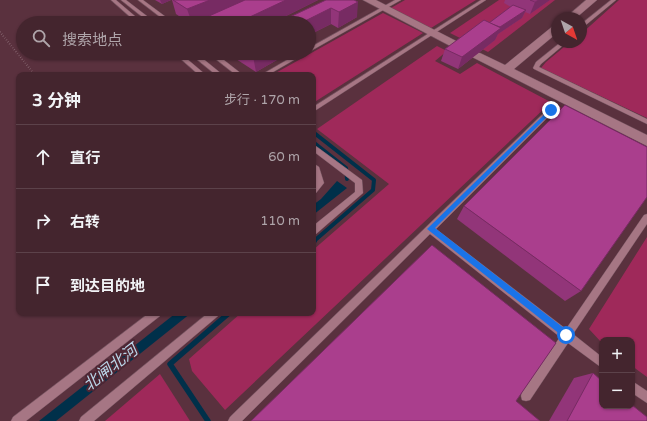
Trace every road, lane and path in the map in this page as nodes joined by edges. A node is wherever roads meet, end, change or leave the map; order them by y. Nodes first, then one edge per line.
1 (113, 0) edge
2 (123, 0) edge
3 (140, 0) edge
4 (368, 0) edge
5 (398, 0) edge
6 (484, 0) edge
7 (592, 0) edge
8 (614, 0) edge
9 (384, 8) junction
10 (577, 12) edge
11 (132, 16) edge
12 (144, 16) edge
13 (162, 16) edge
14 (587, 22) edge
15 (0, 32) edge
16 (433, 33) junction
17 (551, 33) edge
18 (316, 46) edge
19 (460, 47) edge
20 (557, 48) edge
21 (16, 52) edge
22 (476, 55) edge
23 (23, 60) edge
24 (185, 60) edge
25 (201, 60) edge
26 (220, 60) edge
27 (291, 60) edge
28 (506, 70) junction
29 (33, 72) edge
30 (199, 72) edge
31 (216, 72) edge
32 (236, 72) edge
33 (269, 72) edge
34 (316, 108) edge
35 (572, 121) edge
36 (647, 122) edge
37 (647, 141) edge
38 (316, 149) edge
39 (316, 169) edge
40 (316, 187) edge
41 (647, 218) edge
42 (316, 229) edge
43 (430, 229) junction
44 (153, 316) edge
45 (211, 316) edge
46 (566, 335) junction
47 (599, 361) edge
48 (635, 388) edge
49 (526, 396) edge
50 (647, 398) edge
51 (17, 421) edge
52 (85, 421) edge
53 (234, 421) edge

1 - 11 lane
2 - 12 lane
3 - 13 lane
4 - 9 street
5 - 9 lane
6 - 16 lane
7 - 10 street
8 - 14 lane
9 - 16 street
9 - 18 lane
15 - 21 path
16 - 19 street
16 - 34 lane
17 - 28 street
20 - 36 lane
22 - 28 street
23 - 29 path
24 - 30 lane
25 - 31 lane
26 - 32 lane
27 - 33 lane
28 - 37 street
35 - 43 lane
38 - 42 lane
39 - 40 lane
41 - 46 lane
43 - 46 lane
43 - 53 lane
44 - 51 lane
45 - 52 lane
46 - 47 lane
46 - 49 lane
48 - 50 lane

